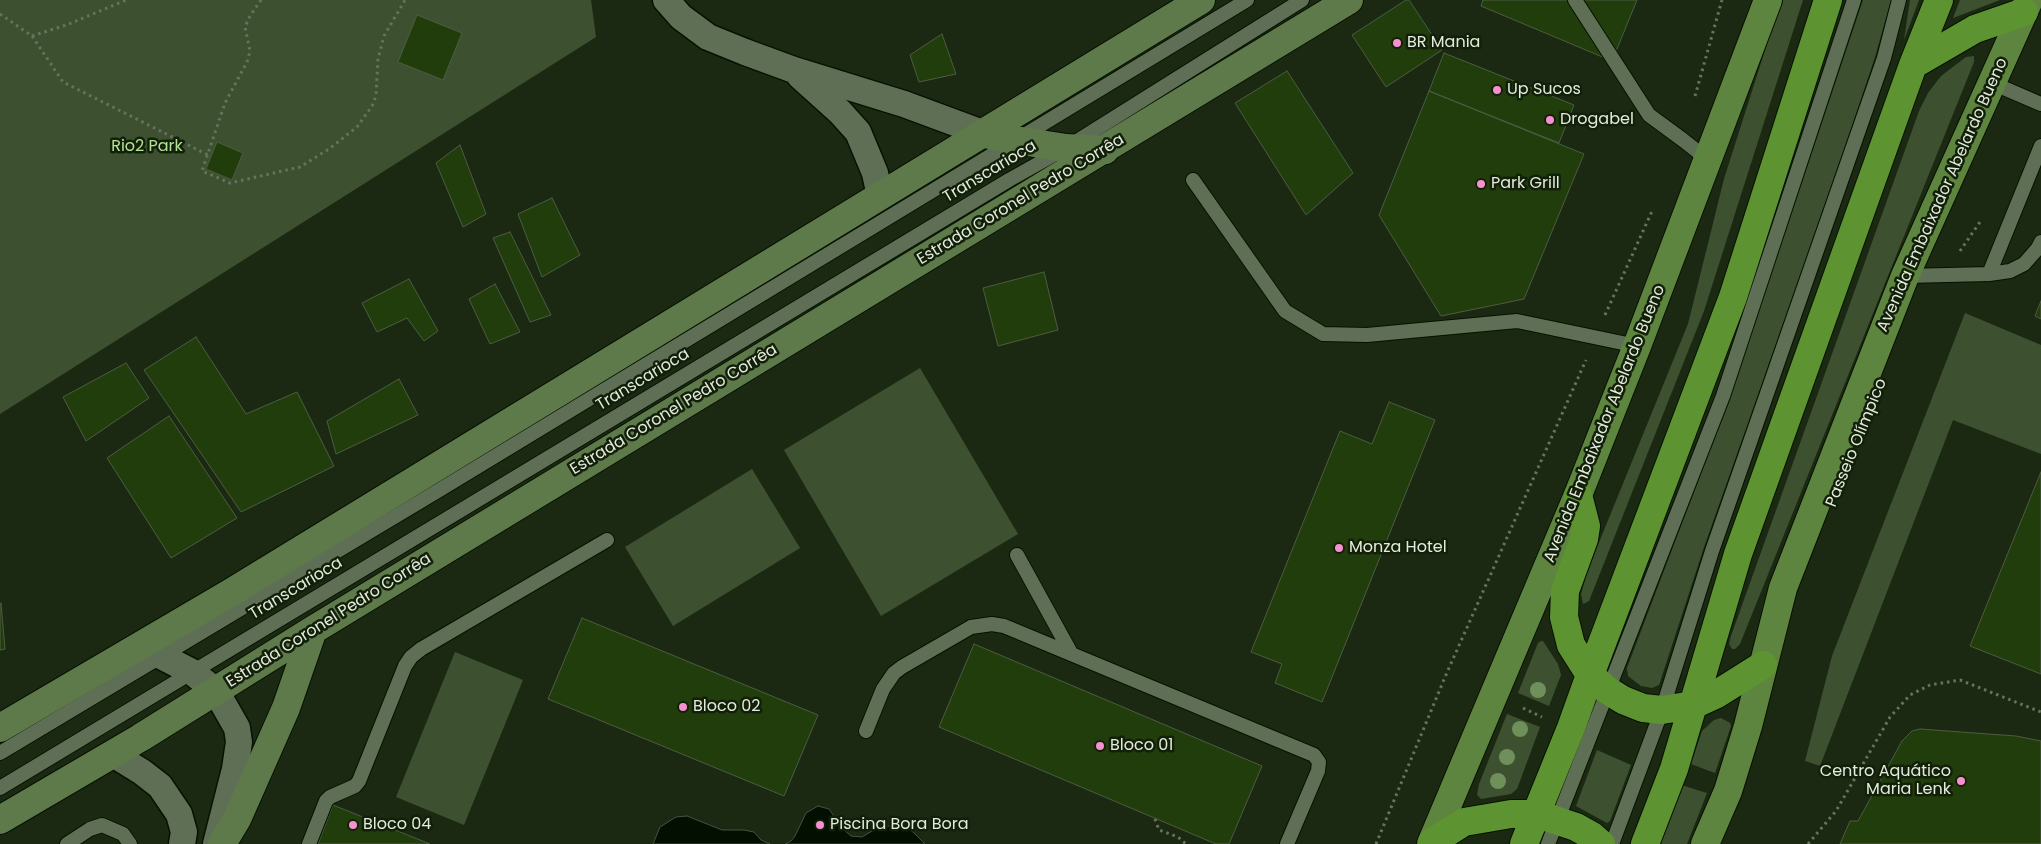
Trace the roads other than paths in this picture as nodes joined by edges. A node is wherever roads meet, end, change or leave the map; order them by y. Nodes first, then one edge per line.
1 (666, 0) edge
2 (1201, 0) edge
3 (1247, 0) edge
4 (1302, 0) edge
5 (1349, 0) edge
6 (1574, 0) edge
7 (1768, 0) edge
8 (1828, 0) edge
9 (1854, 0) edge
10 (1900, 0) edge
11 (1939, 0) edge
12 (2031, 7) edge
13 (1913, 65) junction
14 (794, 70) junction
15 (1992, 83) junction
16 (2041, 104) edge
17 (985, 134) junction
18 (1015, 140) junction
19 (2041, 146) edge
20 (1066, 148) junction
21 (1105, 150) junction
22 (1707, 159) junction
23 (1192, 180) dead end
24 (880, 196) junction
25 (2041, 242) edge
26 (1989, 274) junction
27 (1905, 276) junction
28 (1637, 346) junction
29 (1578, 495) junction
30 (607, 540) dead end
31 (1017, 555) dead end
32 (313, 630) junction
33 (150, 652) junction
34 (1070, 653) junction
35 (1763, 665) junction
36 (192, 672) junction
37 (1598, 683) junction
38 (216, 691) junction
39 (1693, 705) junction
40 (1662, 710) junction
41 (0, 728) edge
42 (866, 732) dead end
43 (0, 753) edge
44 (113, 754) junction
45 (0, 788) edge
46 (0, 820) edge
47 (1548, 826) edge
48 (1432, 843) edge
49 (67, 844) edge
50 (130, 844) edge
51 (182, 844) edge
52 (216, 844) edge
53 (222, 844) edge
54 (309, 844) edge
55 (1287, 844) edge
56 (1524, 844) edge
57 (1601, 844) edge
58 (1612, 844) edge
59 (1645, 844) edge
60 (1705, 844) edge

1 - 14 street
2 - 17 main road
3 - 18 lane, Transcarioca
4 - 20 lane, Transcarioca
5 - 21 main road, Estrada Coronel Pedro Corrêa
6 - 22 lane
7 - 22 main road, Avenida Embaixador Abelardo Bueno
8 - 37 highway
9 - 37 lane
10 - 40 lane
11 - 13 highway
12 - 13 highway
12 - 15 main road, Avenida Embaixador Abelardo Bueno
13 - 39 highway
14 - 17 street
14 - 24 street
15 - 16 lane
15 - 27 main road, Avenida Embaixador Abelardo Bueno
17 - 18 main road
17 - 24 main road
18 - 20 main road
18 - 33 lane, Transcarioca
19 - 26 lane
20 - 21 main road
20 - 36 lane, Transcarioca
21 - 32 main road, Estrada Coronel Pedro Corrêa
22 - 28 main road, Avenida Embaixador Abelardo Bueno
23 - 28 lane
24 - 33 main road
25 - 26 lane
26 - 27 lane
27 - 35 main road, Avenida Embaixador Abelardo Bueno
28 - 29 main road, Avenida Embaixador Abelardo Bueno
29 - 37 highway
29 - 48 main road, Avenida Embaixador Abelardo Bueno
30 - 54 lane
31 - 34 lane
32 - 38 main road, Estrada Coronel Pedro Corrêa
32 - 53 main road
33 - 36 street
33 - 41 main road
33 - 43 lane, Transcarioca
34 - 42 lane
34 - 55 lane
35 - 39 highway
35 - 60 main road, Avenida Embaixador Abelardo Bueno
36 - 38 street
36 - 45 lane, Transcarioca
37 - 40 highway
37 - 47 highway
38 - 44 main road, Estrada Coronel Pedro Corrêa
38 - 52 street
39 - 40 highway
39 - 59 highway
40 - 58 lane
44 - 46 main road, Estrada Coronel Pedro Corrêa
44 - 51 street
47 - 48 highway
47 - 56 highway
47 - 57 highway
49 - 50 lane

